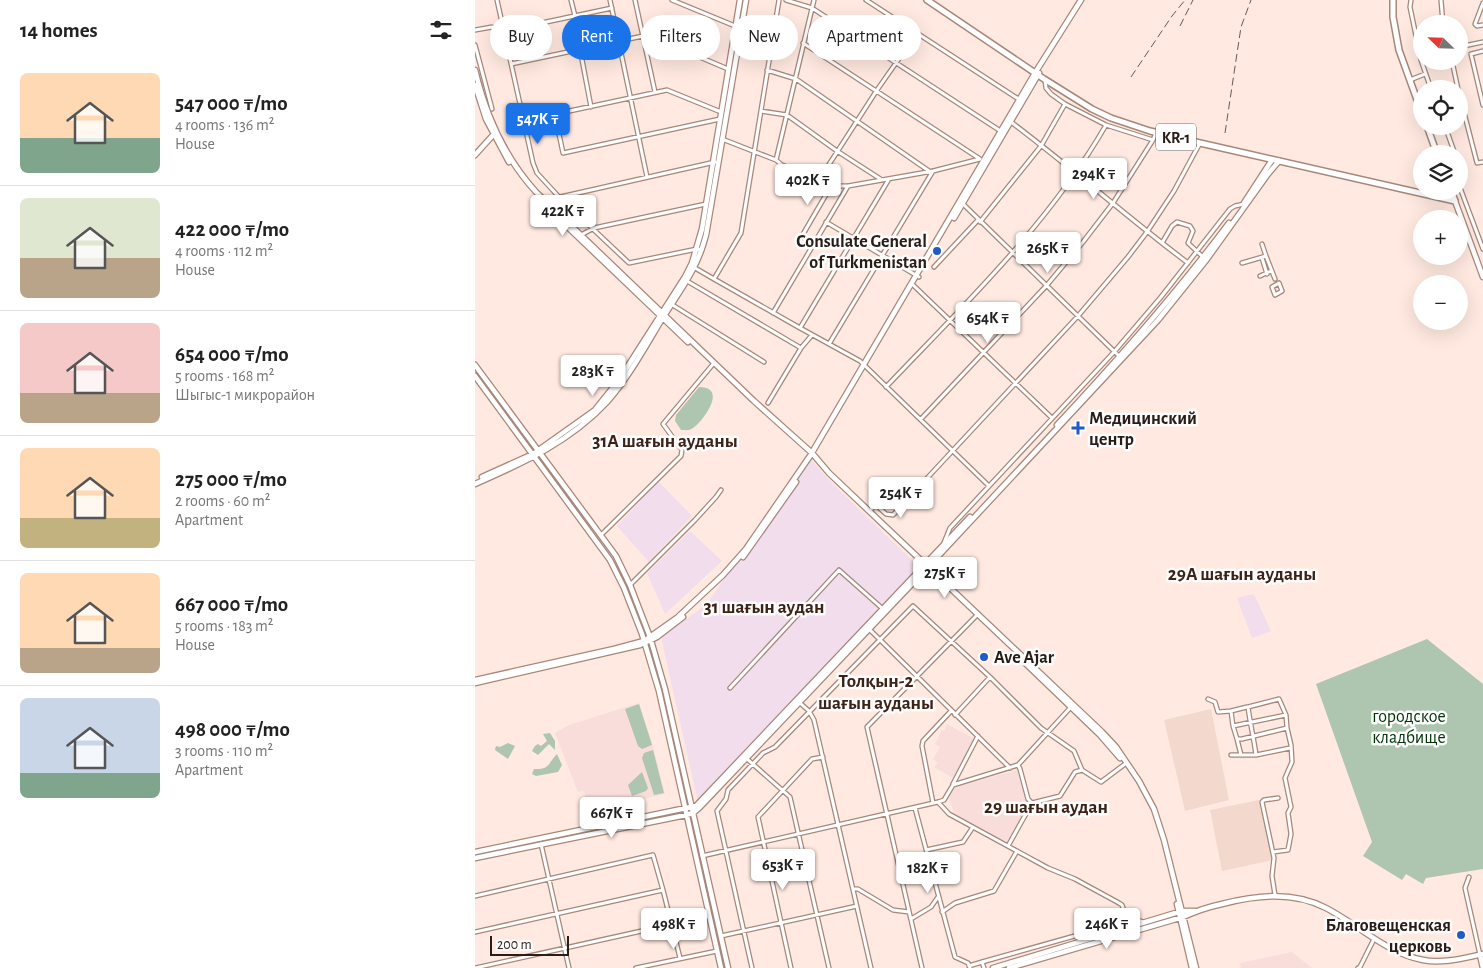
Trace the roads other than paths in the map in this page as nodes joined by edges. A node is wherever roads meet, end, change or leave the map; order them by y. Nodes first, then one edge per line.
1 (497, 0) edge
2 (571, 0) edge
3 (610, 0) edge
4 (635, 0) edge
5 (672, 0) edge
6 (740, 0) edge
7 (746, 0) edge
8 (779, 0) edge
9 (786, 0) edge
10 (815, 0) edge
11 (866, 0) edge
12 (927, 0) edge
13 (1081, 0) edge
14 (1393, 0) edge
15 (1411, 0) edge
16 (1441, 0) edge
17 (1446, 0) edge
18 (795, 1) edge
19 (1483, 3) edge
20 (1442, 7) junction
21 (611, 8) junction
22 (812, 8) junction
23 (500, 15) edge
24 (575, 15) edge
25 (580, 15) edge
26 (613, 15) edge
27 (739, 15) edge
28 (741, 15) edge
29 (889, 15) edge
30 (1442, 15) edge
31 (730, 24) edge
32 (1483, 25) edge
33 (490, 27) edge
34 (641, 29) edge
35 (475, 30) edge
36 (921, 36) edge
37 (1483, 42) edge
38 (803, 43) junction
39 (475, 45) edge
40 (1468, 45) edge
41 (1483, 51) edge
42 (562, 54) edge
43 (730, 57) edge
44 (510, 60) edge
45 (581, 60) edge
46 (623, 60) edge
47 (648, 60) edge
48 (706, 60) edge
49 (733, 60) edge
50 (899, 60) edge
51 (897, 63) junction
52 (511, 64) junction
53 (728, 69) junction
54 (475, 70) edge
55 (767, 70) junction
56 (1425, 74) junction
57 (1037, 77) junction
58 (796, 79) junction
59 (1409, 80) junction
60 (1427, 80) edge
61 (475, 85) edge
62 (877, 90) junction
63 (1413, 90) edge
64 (655, 92) junction
65 (631, 98) junction
66 (1021, 101) junction
67 (1065, 104) junction
68 (1483, 105) edge
69 (591, 107) junction
70 (493, 109) dead end
71 (761, 110) junction
72 (721, 112) junction
73 (555, 115) junction
74 (787, 115) junction
75 (720, 119) junction
76 (857, 121) junction
77 (1009, 121) junction
78 (523, 122) junction
79 (1106, 125) junction
80 (1468, 128) edge
81 (1002, 132) junction
82 (1156, 132) junction
83 (495, 134) junction
84 (639, 137) junction
85 (722, 138) junction
86 (1153, 140) junction
87 (1200, 143) junction
88 (1041, 146) junction
89 (837, 151) junction
90 (754, 152) junction
91 (475, 155) edge
92 (776, 160) junction
93 (1272, 160) junction
94 (983, 161) junction
95 (1279, 161) junction
96 (715, 162) junction
97 (1483, 162) edge
98 (931, 171) junction
99 (1076, 174) junction
100 (647, 177) junction
101 (889, 179) junction
102 (819, 180) junction
103 (882, 180) junction
104 (831, 186) junction
105 (848, 186) junction
106 (559, 197) junction
107 (1465, 200) edge
108 (1455, 201) joint
109 (961, 202) junction
110 (1113, 203) junction
111 (706, 204) junction
112 (1245, 204) junction
113 (979, 221) junction
114 (826, 222) junction
115 (594, 228) junction
116 (1147, 232) junction
117 (578, 236) junction
118 (854, 238) junction
119 (814, 243) junction
120 (1162, 243) junction
121 (1262, 244) dead end
122 (1483, 249) edge
123 (700, 250) junction
124 (1197, 252) junction
125 (1012, 254) junction
126 (883, 255) junction
127 (1264, 257) junction
128 (1205, 258) junction
129 (1188, 263) junction
130 (1242, 263) dead end
131 (934, 267) dead end
132 (695, 268) junction
133 (1271, 271) junction
134 (1267, 274) junction
135 (917, 276) junction
136 (1260, 276) dead end
137 (1483, 277) edge
138 (1275, 278) dead end
139 (714, 279) junction
140 (687, 281) junction
141 (913, 284) junction
142 (1047, 285) junction
143 (671, 304) junction
144 (773, 313) junction
145 (662, 316) junction
146 (1079, 316) junction
147 (950, 320) junction
148 (801, 328) junction
149 (811, 335) junction
150 (829, 344) junction
151 (801, 348) junction
152 (983, 352) junction
153 (1114, 352) junction
154 (1121, 358) junction
155 (765, 362) dead end
156 (713, 364) junction
157 (475, 365) edge
158 (865, 366) junction
159 (475, 376) edge
160 (1015, 383) junction
161 (886, 387) junction
162 (769, 403) dead end
163 (1052, 418) junction
164 (921, 419) junction
165 (953, 450) junction
166 (539, 452) junction
167 (812, 455) junction
168 (534, 456) junction
169 (475, 482) edge
170 (989, 486) junction
171 (721, 490) dead end
172 (916, 490) junction
173 (916, 501) dead end
174 (869, 511) junction
175 (600, 535) junction
176 (943, 548) junction
177 (926, 567) junction
178 (630, 585) junction
179 (624, 588) junction
180 (884, 611) junction
181 (977, 615) junction
182 (868, 628) junction
183 (651, 639) junction
184 (880, 640) junction
185 (951, 641) junction
186 (645, 642) junction
187 (826, 672) junction
188 (917, 676) junction
189 (990, 677) junction
190 (475, 682) edge
191 (730, 688) dead end
192 (1208, 699) dead end
193 (800, 703) junction
194 (1072, 706) junction
195 (1248, 707) junction
196 (809, 711) junction
197 (951, 711) junction
198 (1231, 711) junction
199 (955, 715) junction
200 (1286, 715) junction
201 (1250, 723) junction
202 (1233, 726) junction
203 (1287, 728) junction
204 (1047, 733) junction
205 (1253, 735) junction
206 (978, 736) junction
207 (1237, 739) junction
208 (1291, 748) junction
209 (1231, 755) dead end
210 (1241, 755) junction
211 (1256, 755) junction
212 (746, 757) junction
213 (823, 757) junction
214 (1125, 763) junction
215 (754, 764) junction
216 (1017, 765) junction
217 (1010, 768) junction
218 (1082, 770) junction
219 (953, 785) junction
220 (783, 790) junction
221 (1278, 798) dead end
222 (935, 803) junction
223 (1032, 803) junction
224 (915, 808) junction
225 (692, 810) junction
226 (686, 812) junction
227 (887, 814) junction
228 (839, 824) junction
229 (973, 827) junction
230 (799, 833) junction
231 (698, 837) junction
232 (692, 838) junction
233 (763, 842) junction
234 (541, 844) junction
235 (1008, 846) junction
236 (725, 850) junction
237 (926, 850) junction
238 (1017, 851) junction
239 (475, 852) edge
240 (1273, 852) junction
241 (702, 856) junction
242 (475, 858) edge
243 (1469, 877) dead end
244 (548, 879) junction
245 (853, 889) junction
246 (663, 890) junction
247 (1275, 895) junction
248 (475, 896) edge
249 (938, 897) junction
250 (857, 906) junction
251 (1180, 911) junction
252 (1196, 911) junction
253 (909, 912) junction
254 (942, 912) junction
255 (557, 913) junction
256 (817, 915) junction
257 (709, 916) junction
258 (1181, 918) junction
259 (911, 919) junction
260 (1128, 921) junction
261 (1145, 922) junction
262 (781, 923) junction
263 (671, 924) junction
264 (1147, 928) junction
265 (744, 930) junction
266 (475, 932) edge
267 (721, 936) junction
268 (1374, 939) junction
269 (564, 948) junction
270 (717, 951) junction
271 (1481, 954) edge
272 (680, 958) junction
273 (982, 962) junction
274 (969, 967) edge
275 (475, 968) edge
276 (569, 968) edge
277 (636, 968) edge
278 (721, 968) edge
279 (728, 968) edge
280 (752, 968) edge
281 (791, 968) edge
282 (829, 968) edge
283 (871, 968) edge
284 (922, 968) edge
285 (984, 968) edge
286 (993, 968) edge
287 (1009, 968) edge
288 (1192, 968) edge
289 (1196, 968) edge
290 (1357, 968) edge
291 (1483, 968) edge

1 - 23 street
2 - 24 street
3 - 21 street
4 - 34 street
5 - 31 street
6 - 27 main road
7 - 28 main road
8 - 55 street
9 - 18 street
10 - 22 street
11 - 29 street
12 - 57 main road, KR-1
13 - 57 main road
14 - 59 main road
15 - 56 street
16 - 20 street
17 - 20 street
18 - 22 street
19 - 32 street
20 - 30 street
21 - 25 street
21 - 26 street
22 - 38 street
22 - 51 street
33 - 35 street
36 - 66 street
37 - 40 street
38 - 58 street
38 - 62 street
39 - 70 street
41 - 68 street
42 - 52 street
43 - 53 main road
44 - 52 street
45 - 69 street
46 - 65 street
47 - 64 street
48 - 53 street
49 - 85 main road
50 - 51 street
51 - 62 street
51 - 81 street
52 - 78 street
53 - 72 main road
54 - 83 main road
55 - 58 street
55 - 71 street
56 - 59 street
56 - 60 street
57 - 66 main road
57 - 67 street
57 - 82 main road, KR-1
58 - 74 street
58 - 76 street
59 - 63 main road
61 - 83 main road
62 - 76 street
62 - 94 street
64 - 65 street
64 - 72 street
65 - 69 street
65 - 84 street
66 - 77 main road
67 - 79 street
67 - 88 street
69 - 73 street
71 - 74 street
71 - 90 street
72 - 75 main road
73 - 78 street
73 - 84 street
74 - 89 street
74 - 92 street
75 - 84 street
75 - 96 main road
76 - 89 street
76 - 98 street
77 - 81 main road
77 - 88 street
78 - 106 street
79 - 86 street
79 - 99 street
80 - 97 street
81 - 94 main road
82 - 86 street
82 - 87 main road, KR-1
83 - 91 main road
83 - 117 main road
84 - 100 street
85 - 90 street
85 - 96 main road
86 - 110 street
87 - 93 main road, KR-1
87 - 116 street
88 - 99 street
88 - 113 street
89 - 102 street
89 - 103 street
90 - 92 street
90 - 139 street
92 - 102 street
93 - 95 main road, KR-1
93 - 112 main road
94 - 98 street
94 - 109 main road
95 - 108 main road, KR-1
95 - 112 main road
96 - 100 street
96 - 111 main road
96 - 123 main road
98 - 101 street
98 - 126 street
99 - 110 street
99 - 125 street
100 - 106 street
101 - 103 street
101 - 118 street
102 - 104 street
103 - 105 street
104 - 105 street
104 - 119 street
105 - 114 street
106 - 115 street
107 - 122 street
108 - 137 main road
109 - 113 street
109 - 135 main road
110 - 116 street
110 - 142 street
111 - 115 street
111 - 123 main road
112 - 124 street
112 - 128 main road
113 - 125 street
113 - 131 street
114 - 118 street
114 - 119 street
115 - 117 street
115 - 123 street
116 - 120 street
116 - 146 street
117 - 145 main road
118 - 126 street
118 - 148 street
119 - 144 street
120 - 124 street
120 - 129 street
121 - 127 street
123 - 132 main road
123 - 145 main road
124 - 128 street
124 - 129 street
125 - 142 street
125 - 147 street
126 - 135 street
126 - 150 street
127 - 130 street
127 - 133 street
127 - 134 street
128 - 154 main road
129 - 153 street
132 - 139 street
132 - 140 main road
133 - 134 street
133 - 138 street
134 - 136 street
135 - 141 main road
139 - 144 street
140 - 143 main road
140 - 151 street
141 - 147 street
141 - 158 main road
142 - 146 street
142 - 152 street
143 - 145 main road
143 - 155 street
144 - 148 street
145 - 156 main road
145 - 166 main road
146 - 153 street
146 - 160 street
147 - 152 street
147 - 161 street
148 - 149 street
149 - 150 street
149 - 151 street
150 - 158 street
151 - 162 street
152 - 160 street
152 - 164 street
153 - 154 street
153 - 163 street
154 - 176 main road
156 - 167 main road
156 - 175 street
157 - 166 main road
158 - 161 street
158 - 167 main road
159 - 168 main road
160 - 163 street
160 - 165 street
161 - 164 street
163 - 170 street
164 - 165 street
165 - 170 street
165 - 172 street
166 - 168 main road
166 - 175 main road
167 - 174 main road
167 - 177 main road
167 - 183 main road
168 - 169 main road
168 - 179 main road
170 - 176 street
171 - 178 street
172 - 173 street
172 - 174 street
174 - 177 main road
175 - 178 main road
176 - 177 main road
177 - 180 main road
177 - 181 main road
178 - 179 main road
178 - 183 main road
179 - 186 main road
180 - 182 main road
180 - 191 street
181 - 185 street
181 - 194 main road
182 - 184 street
182 - 187 main road
183 - 186 main road
183 - 225 main road
184 - 185 street
184 - 188 street
184 - 196 street
185 - 188 street
185 - 189 street
186 - 190 main road
186 - 226 main road
187 - 193 main road
187 - 212 main road
188 - 197 street
188 - 227 street
189 - 199 street
189 - 204 street
192 - 198 street
193 - 196 street
193 - 212 main road
194 - 204 street
194 - 214 main road
195 - 198 street
195 - 200 street
195 - 201 street
196 - 213 street
196 - 215 street
197 - 199 street
197 - 222 street
198 - 202 street
199 - 206 street
200 - 201 street
200 - 203 street
201 - 202 street
201 - 205 street
202 - 207 street
203 - 205 street
203 - 208 street
204 - 216 street
204 - 218 street
205 - 207 street
205 - 211 street
206 - 217 street
206 - 219 street
207 - 210 street
208 - 211 street
208 - 240 street
209 - 210 street
210 - 211 street
212 - 215 street
212 - 225 main road
213 - 220 street
213 - 228 street
214 - 218 street
214 - 251 main road
215 - 220 street
215 - 236 street
216 - 217 street
216 - 223 street
217 - 219 street
218 - 223 street
219 - 222 street
220 - 230 street
220 - 233 street
221 - 240 street
222 - 224 street
222 - 229 street
223 - 235 street
224 - 227 street
224 - 237 street
225 - 226 main road
225 - 231 main road
226 - 232 main road
226 - 234 main road
226 - 239 main road
227 - 228 street
227 - 253 street
228 - 230 street
228 - 245 street
229 - 235 street
229 - 237 street
230 - 233 street
230 - 256 street
231 - 232 main road
231 - 241 main road
232 - 257 main road
233 - 236 street
233 - 262 street
234 - 242 main road
234 - 244 street
235 - 238 street
236 - 241 street
236 - 265 street
237 - 249 street
238 - 254 street
238 - 260 street
240 - 247 street
241 - 267 main road
243 - 271 street
244 - 246 street
244 - 248 street
244 - 255 street
245 - 250 street
245 - 253 street
246 - 255 street
246 - 263 street
247 - 252 main road
247 - 268 main road
249 - 254 street
249 - 259 street
250 - 256 street
250 - 283 street
251 - 252 main road
251 - 258 main road
251 - 261 main road
252 - 258 main road
253 - 259 street
254 - 274 street
255 - 266 street
255 - 269 street
256 - 262 street
256 - 282 street
257 - 263 street
257 - 270 main road
258 - 264 main road
258 - 288 main road
258 - 289 main road
259 - 284 street
260 - 261 street
260 - 273 street
261 - 264 street
261 - 286 main road
262 - 265 street
262 - 281 street
263 - 269 street
263 - 272 street
264 - 287 main road
265 - 267 street
265 - 280 street
267 - 279 main road
268 - 271 main road
268 - 290 street
269 - 275 street
269 - 276 street
270 - 272 street
270 - 278 main road
271 - 291 main road
272 - 277 street
273 - 274 street
273 - 285 street

